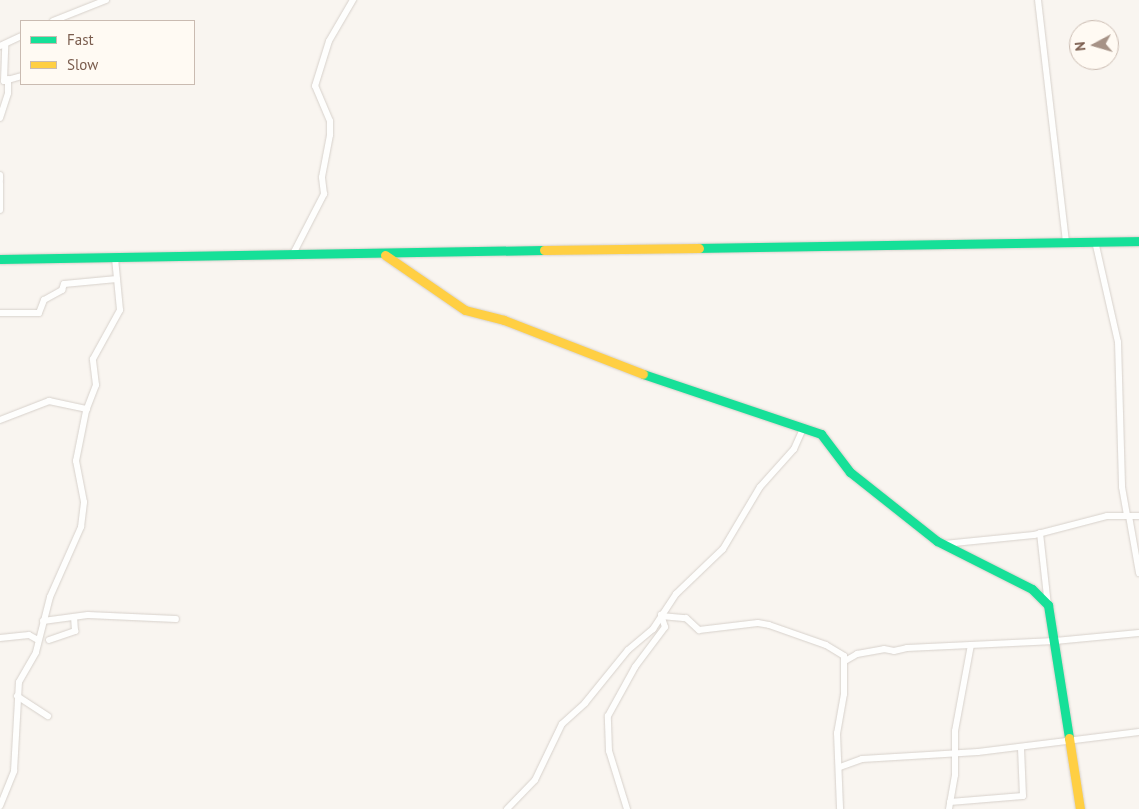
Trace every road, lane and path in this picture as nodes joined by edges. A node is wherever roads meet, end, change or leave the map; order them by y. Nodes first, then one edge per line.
1 (106, 0) edge
2 (353, 0) edge
3 (1038, 0) edge
4 (56, 20) edge
5 (20, 37) edge
6 (2, 47) edge
7 (20, 76) edge
8 (4, 80) edge
9 (0, 118) edge
10 (0, 175) edge
11 (0, 182) edge
12 (0, 210) edge
13 (1095, 241) junction
14 (1139, 241) edge
15 (1066, 242) junction
16 (293, 254) junction
17 (385, 255) junction
18 (114, 258) junction
19 (0, 259) edge
20 (117, 279) junction
21 (0, 314) edge
22 (87, 409) junction
23 (0, 420) edge
24 (803, 429) junction
25 (1128, 516) junction
26 (1139, 516) edge
27 (1040, 533) junction
28 (944, 544) junction
29 (1139, 573) edge
30 (1048, 605) junction
31 (661, 616) junction
32 (74, 618) junction
33 (176, 619) dead end
34 (43, 621) junction
35 (0, 630) edge
36 (1139, 633) edge
37 (8, 636) junction
38 (0, 638) edge
39 (38, 640) junction
40 (49, 640) dead end
41 (1055, 642) junction
42 (971, 645) junction
43 (845, 661) junction
44 (17, 696) junction
45 (48, 716) dead end
46 (1139, 732) edge
47 (1070, 742) junction
48 (1021, 748) junction
49 (955, 752) junction
50 (840, 767) junction
51 (949, 805) edge
52 (0, 806) edge
53 (507, 809) edge
54 (627, 809) edge
55 (840, 809) edge
56 (1080, 809) edge

1 - 4 street
2 - 16 street
3 - 15 street
5 - 6 street
6 - 8 street
7 - 8 street
8 - 9 street
10 - 11 street
11 - 12 street
13 - 14 main road
13 - 15 main road
13 - 25 street
15 - 17 main road
16 - 17 main road
16 - 18 main road
17 - 24 main road
18 - 19 main road
18 - 20 street
20 - 21 street
20 - 22 street
22 - 23 street
22 - 34 street
24 - 28 main road
24 - 31 street
25 - 26 street
25 - 27 street
25 - 29 street
27 - 28 street
27 - 30 street
28 - 30 main road
30 - 41 main road
31 - 43 street
31 - 53 street
31 - 54 street
32 - 33 street
32 - 34 street
32 - 40 street
34 - 39 street
35 - 37 street
36 - 41 street
37 - 38 street
37 - 39 street
39 - 44 street
41 - 42 street
41 - 47 main road
42 - 43 street
42 - 49 street
43 - 50 street
44 - 45 street
44 - 52 street
46 - 47 street
47 - 48 street
47 - 56 main road
48 - 49 street
48 - 51 street
49 - 50 street
49 - 51 street
50 - 55 street

